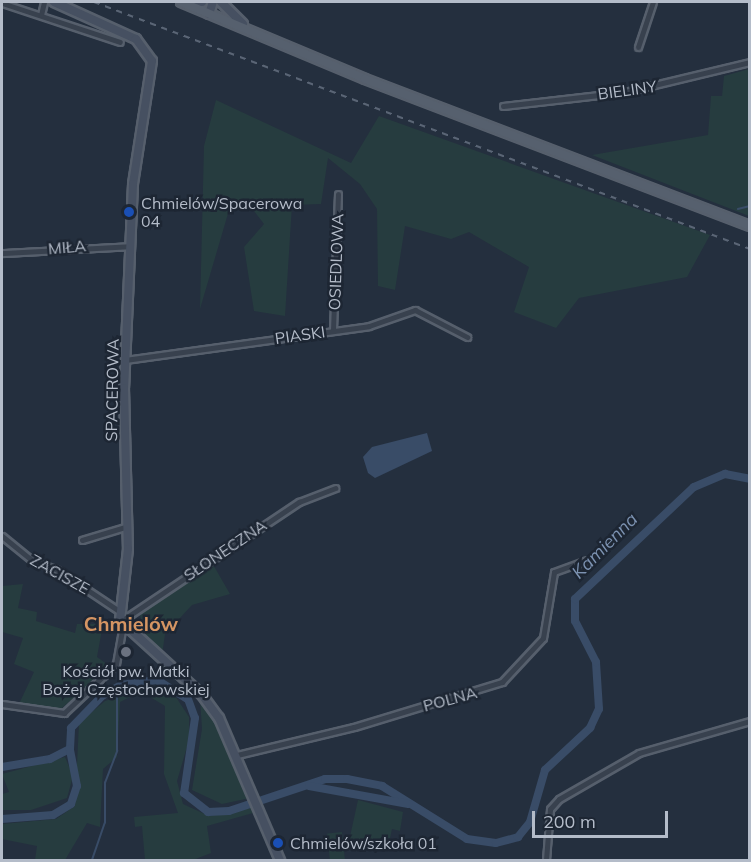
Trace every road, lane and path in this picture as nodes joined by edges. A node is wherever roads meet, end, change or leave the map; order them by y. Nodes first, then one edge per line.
1 (44, 2) edge
2 (54, 2) edge
3 (181, 2) edge
4 (198, 2) edge
5 (220, 2) edge
6 (653, 2) edge
7 (2, 3) edge
8 (67, 7) junction
9 (211, 8) edge
10 (41, 15) junction
11 (60, 22) junction
12 (243, 24) junction
13 (120, 42) dead end
14 (278, 42) junction
15 (638, 47) dead end
16 (750, 62) edge
17 (503, 106) dead end
18 (338, 194) dead end
19 (750, 226) edge
20 (132, 246) junction
21 (2, 253) edge
22 (333, 330) junction
23 (467, 337) dead end
24 (124, 360) junction
25 (335, 488) dead end
26 (128, 526) junction
27 (2, 536) edge
28 (82, 540) dead end
29 (587, 560) dead end
30 (119, 611) junction
31 (121, 622) junction
32 (2, 704) edge
33 (750, 721) edge
34 (237, 755) junction
35 (280, 861) edge
36 (546, 861) edge

1 - 10 street
2 - 8 street, SPACEROWA
3 - 9 main road
4 - 9 main road
5 - 9 street
5 - 12 street
6 - 15 street
7 - 10 street
8 - 11 street
8 - 20 street, SPACEROWA
9 - 12 main road
9 - 14 main road
10 - 11 street
11 - 13 street
12 - 14 main road
14 - 19 main road
16 - 17 street, BIELINY
18 - 22 street, OSIEDLOWA
20 - 21 street, MIŁA
20 - 24 street, SPACEROWA
22 - 23 street, PIASKI
22 - 24 street, PIASKI
24 - 26 street, SPACEROWA
25 - 31 street, SŁONECZNA
26 - 28 street
26 - 30 street, SPACEROWA
27 - 30 street, ZACISZE
29 - 34 street, POLNA
30 - 31 street, SPACEROWA
31 - 32 street
31 - 34 street
33 - 36 street
34 - 35 street

